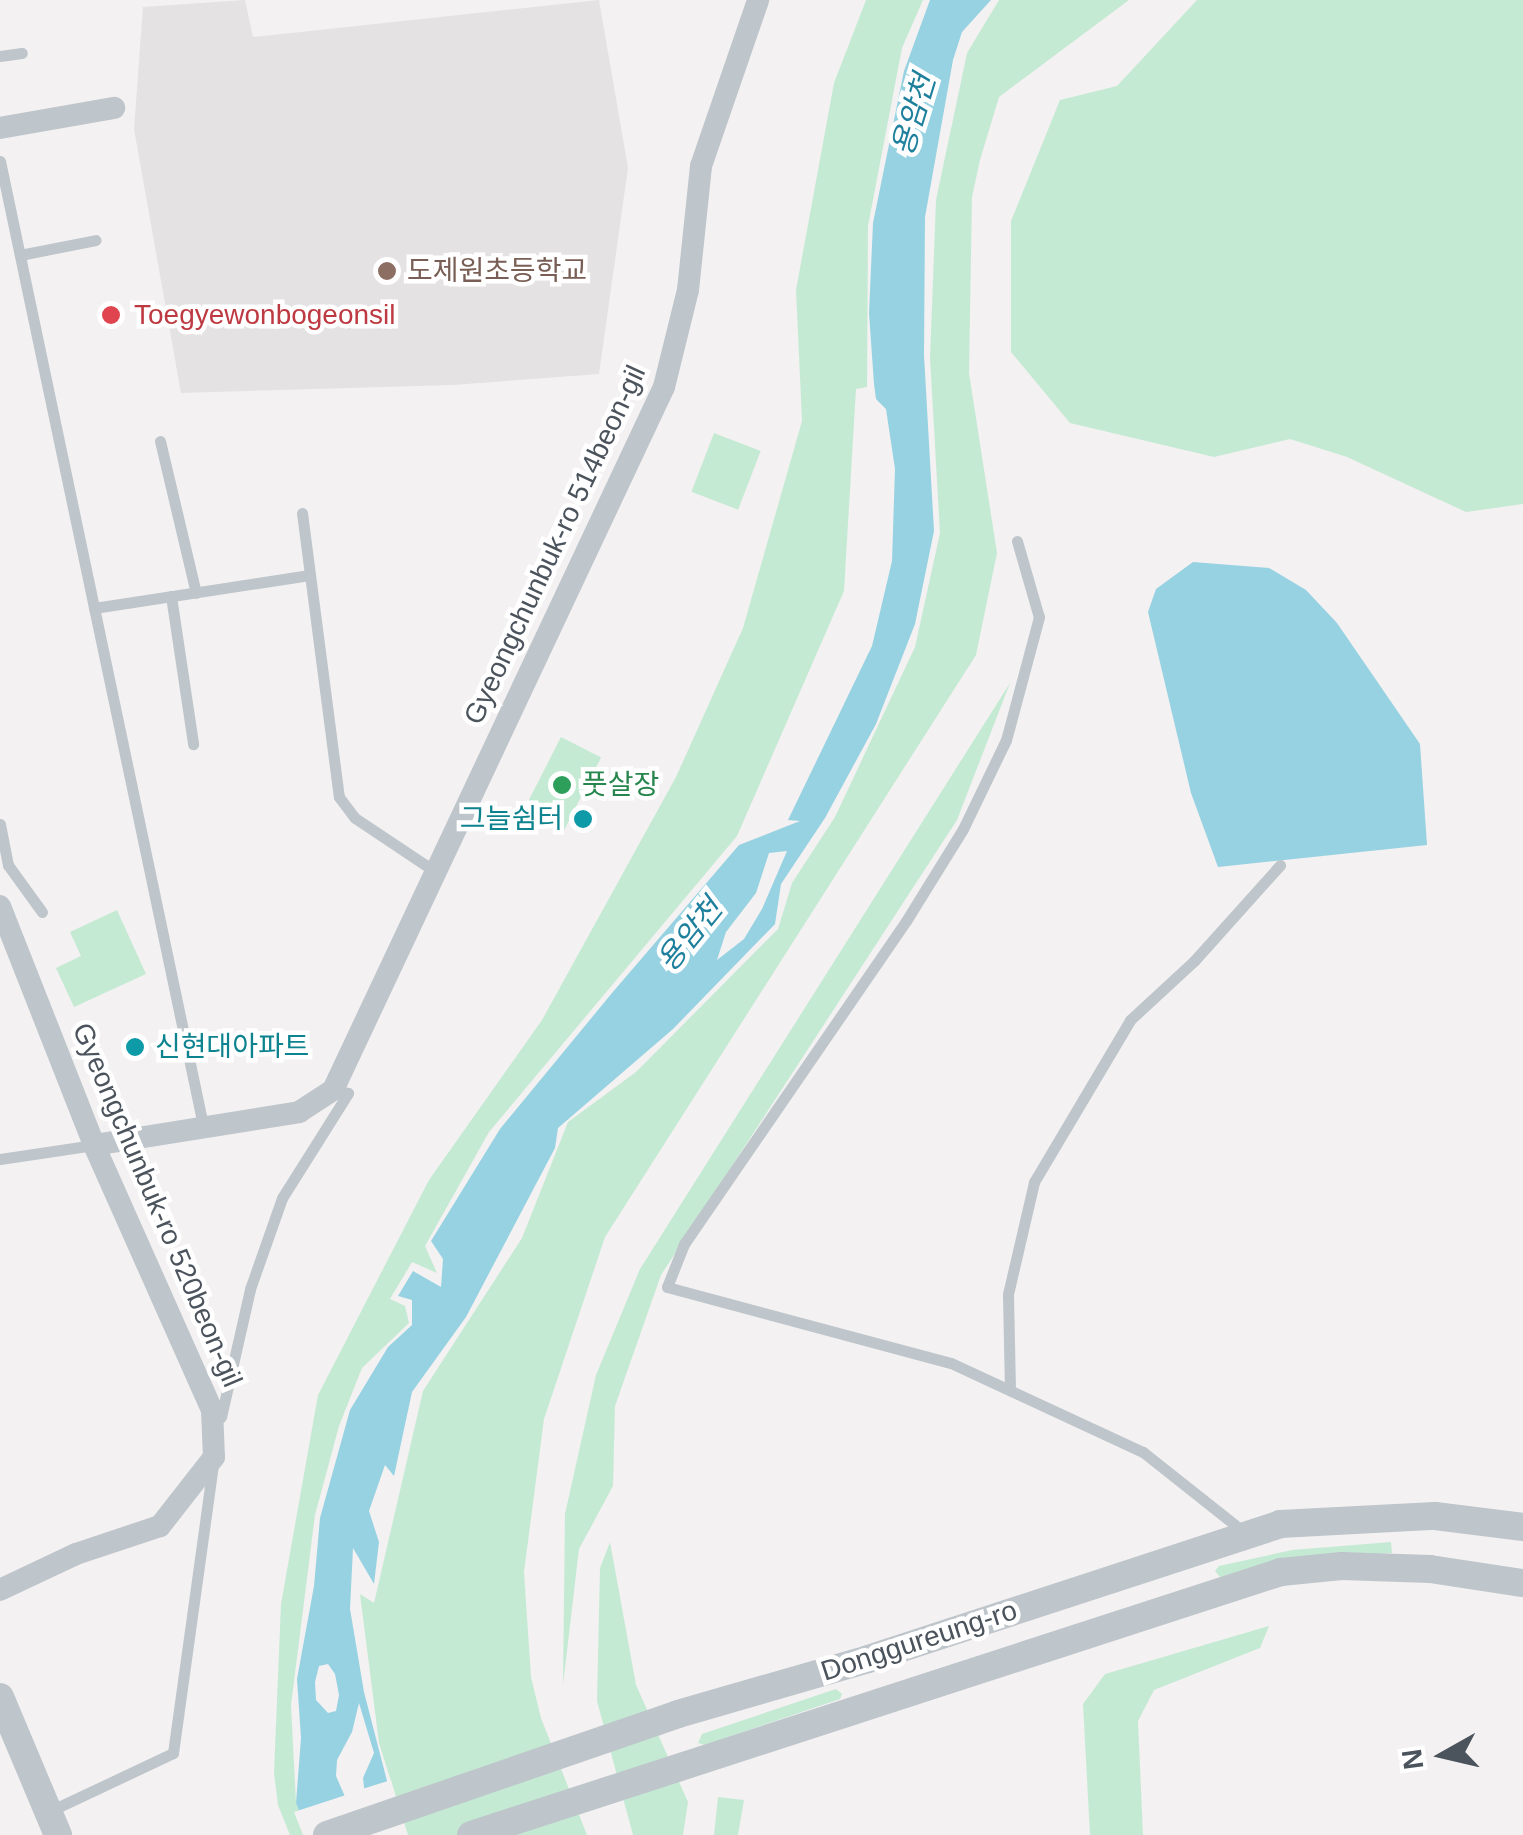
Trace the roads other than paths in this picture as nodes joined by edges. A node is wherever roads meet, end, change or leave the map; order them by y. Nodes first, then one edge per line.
1 (758, 0) edge
2 (22, 53) dead end
3 (0, 56) edge
4 (114, 108) dead end
5 (0, 128) edge
6 (0, 161) edge
7 (96, 240) dead end
8 (20, 254) junction
9 (160, 440) dead end
10 (302, 514) dead end
11 (1017, 541) dead end
12 (308, 575) junction
13 (196, 592) junction
14 (171, 596) junction
15 (94, 608) junction
16 (193, 744) dead end
17 (0, 824) edge
18 (1280, 866) dead end
19 (436, 872) junction
20 (0, 906) edge
21 (42, 912) dead end
22 (334, 1090) junction
23 (204, 1130) junction
24 (94, 1145) junction
25 (0, 1159) edge
26 (1010, 1390) junction
27 (214, 1457) junction
28 (1523, 1527) edge
29 (1248, 1535) junction
30 (1523, 1583) edge
31 (0, 1590) edge
32 (0, 1697) edge
33 (59, 1827) edge
34 (327, 1835) edge
35 (471, 1835) edge

1 - 19 street, Gyeongchunbuk-ro 514beon-gil
2 - 3 lane
4 - 5 street
6 - 8 lane
7 - 8 lane
8 - 15 lane
9 - 13 lane
10 - 12 lane
11 - 26 lane
12 - 13 lane
12 - 19 lane
13 - 14 lane
14 - 15 lane
14 - 16 lane
15 - 23 lane
17 - 21 lane
18 - 26 lane
19 - 22 street, Gyeongchunbuk-ro 514beon-gil
20 - 24 street, Gyeongchunbuk-ro 520beon-gil
22 - 23 street
22 - 27 lane, Gyeongchunbuk-ro 514beon-gil
23 - 24 street
24 - 25 lane
24 - 27 street, Gyeongchunbuk-ro 520beon-gil
26 - 29 lane
27 - 31 street
27 - 33 lane, Gyeongchunbuk-ro 514beon-gil
28 - 29 street, Donggureung-ro
29 - 34 street, Donggureung-ro
30 - 35 street, Donggureung-ro
32 - 33 street

